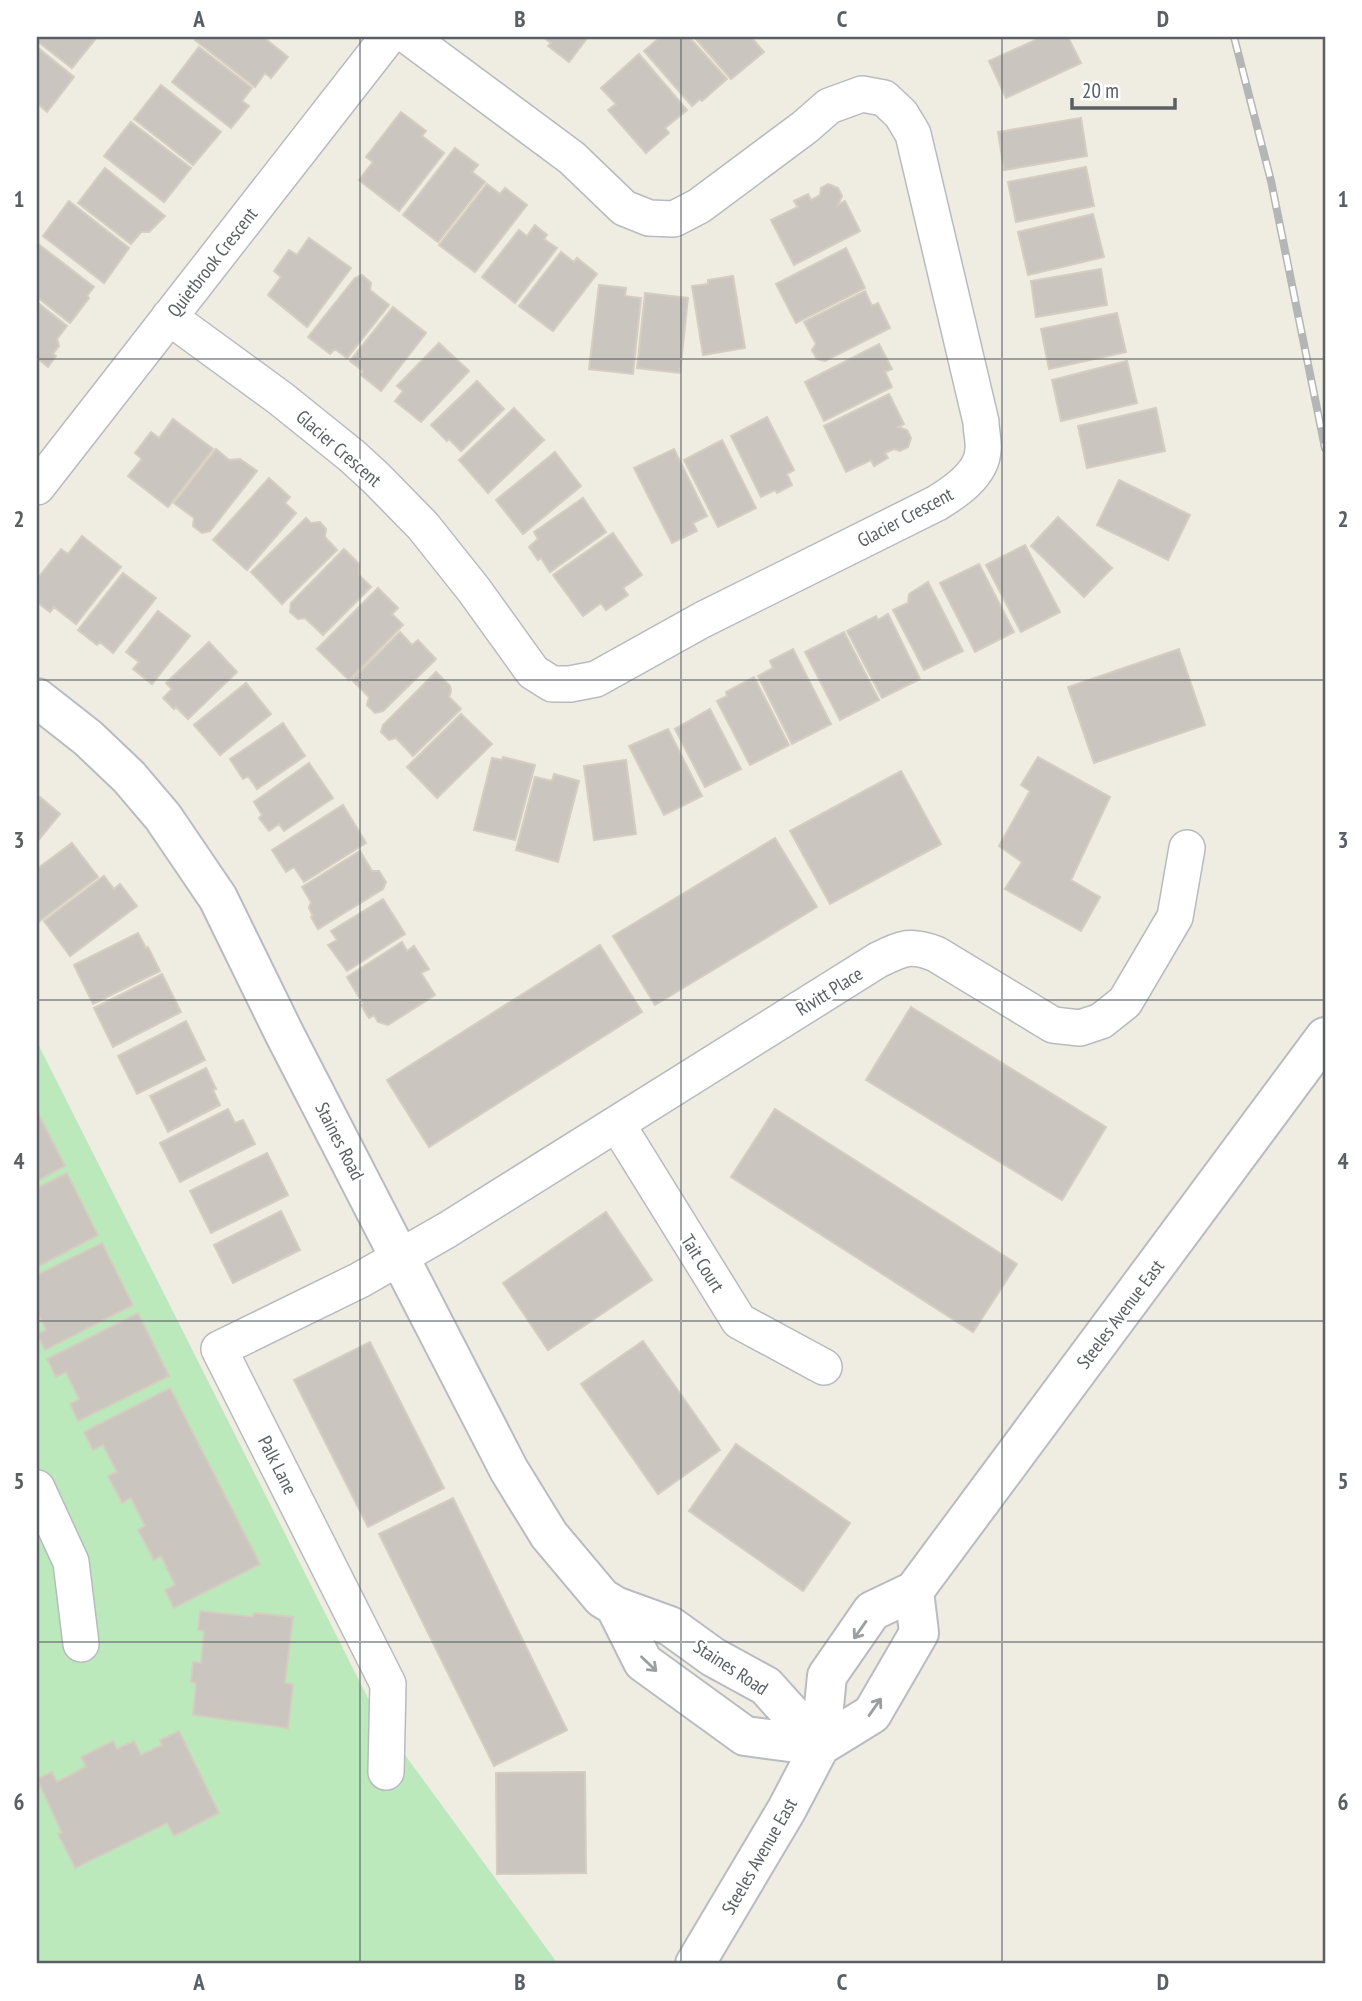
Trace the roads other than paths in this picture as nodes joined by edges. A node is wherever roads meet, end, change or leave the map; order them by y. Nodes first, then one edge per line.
1 (388, 37) edge
2 (409, 37) edge
3 (169, 317) junction
4 (37, 487) edge
5 (37, 698) edge
6 (1186, 848) dead end
7 (1325, 1037) edge
8 (617, 1124) junction
9 (400, 1257) junction
10 (824, 1367) dead end
11 (37, 1488) edge
12 (914, 1591) junction
13 (615, 1606) junction
14 (81, 1644) dead end
15 (820, 1746) junction
16 (386, 1772) dead end
17 (695, 1964) edge

1 - 3 street, Quietbrook Crescent
2 - 3 street, Glacier Crescent
3 - 4 street, Quietbrook Crescent
5 - 9 street, Staines Road
6 - 8 street, Rivitt Place
7 - 12 street, Steeles Avenue East
8 - 9 street, Rivitt Place
8 - 10 street, Tait Court
9 - 13 street, Staines Road
9 - 16 street, Palk Lane
11 - 14 street
12 -> 15 street, Steeles Avenue East
15 -> 12 street
13 - 15 street, Staines Road
13 -> 15 street, Staines Road
15 - 17 street, Steeles Avenue East

